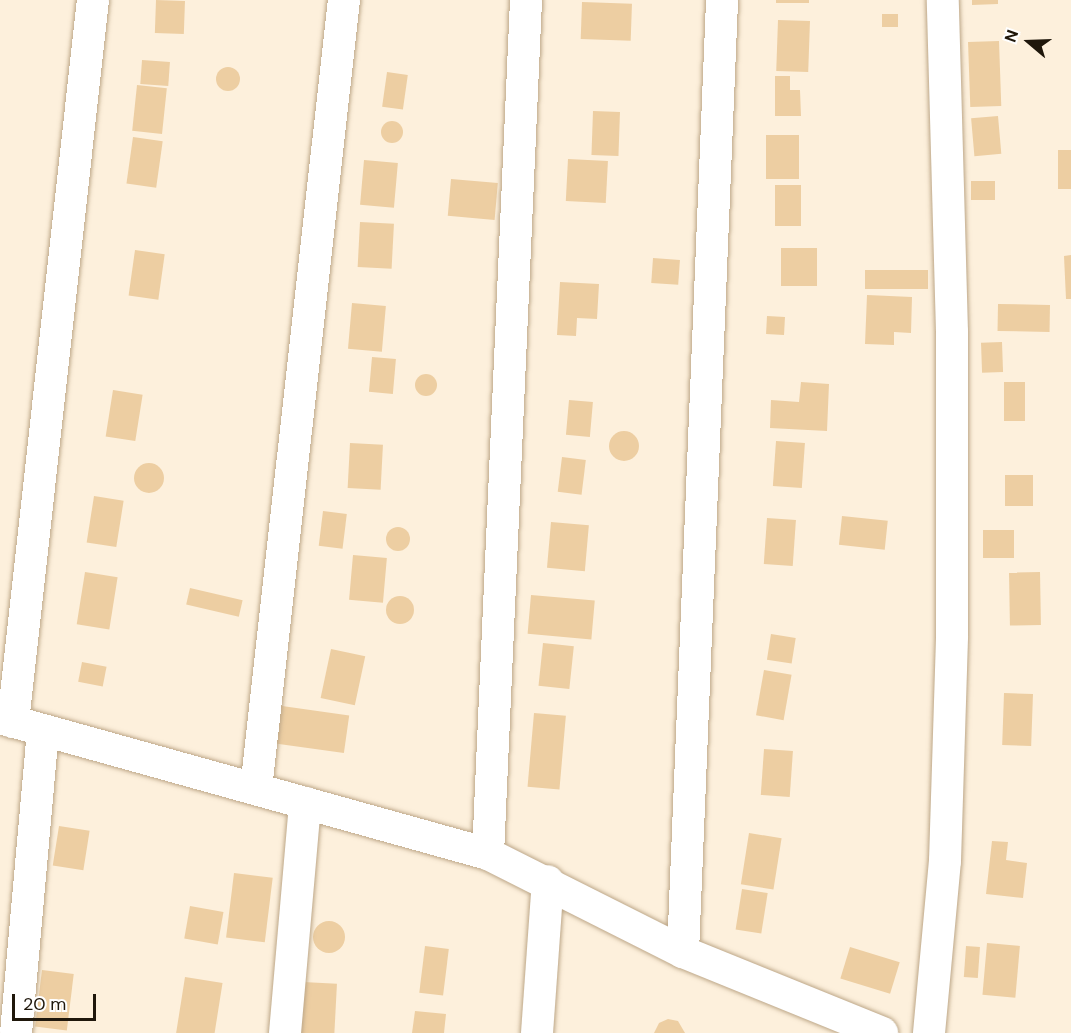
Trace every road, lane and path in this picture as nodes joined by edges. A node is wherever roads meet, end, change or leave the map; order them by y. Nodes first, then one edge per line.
1 (93, 0) edge
2 (344, 0) edge
3 (526, 0) edge
4 (722, 0) edge
5 (943, 0) edge
6 (6, 720) edge
7 (43, 730) junction
8 (256, 789) junction
9 (305, 803) junction
10 (488, 854) junction
11 (548, 881) junction
12 (683, 952) junction
13 (16, 1033) edge
14 (285, 1033) edge
15 (537, 1033) edge
16 (882, 1033) edge
17 (929, 1033) edge

1 - 6 street
2 - 8 street
3 - 10 street
4 - 12 street
5 - 17 street
6 - 7 street
7 - 8 street
7 - 13 street
8 - 9 street
9 - 10 street
9 - 14 street
10 - 11 street
11 - 12 street
11 - 15 street
12 - 16 street

